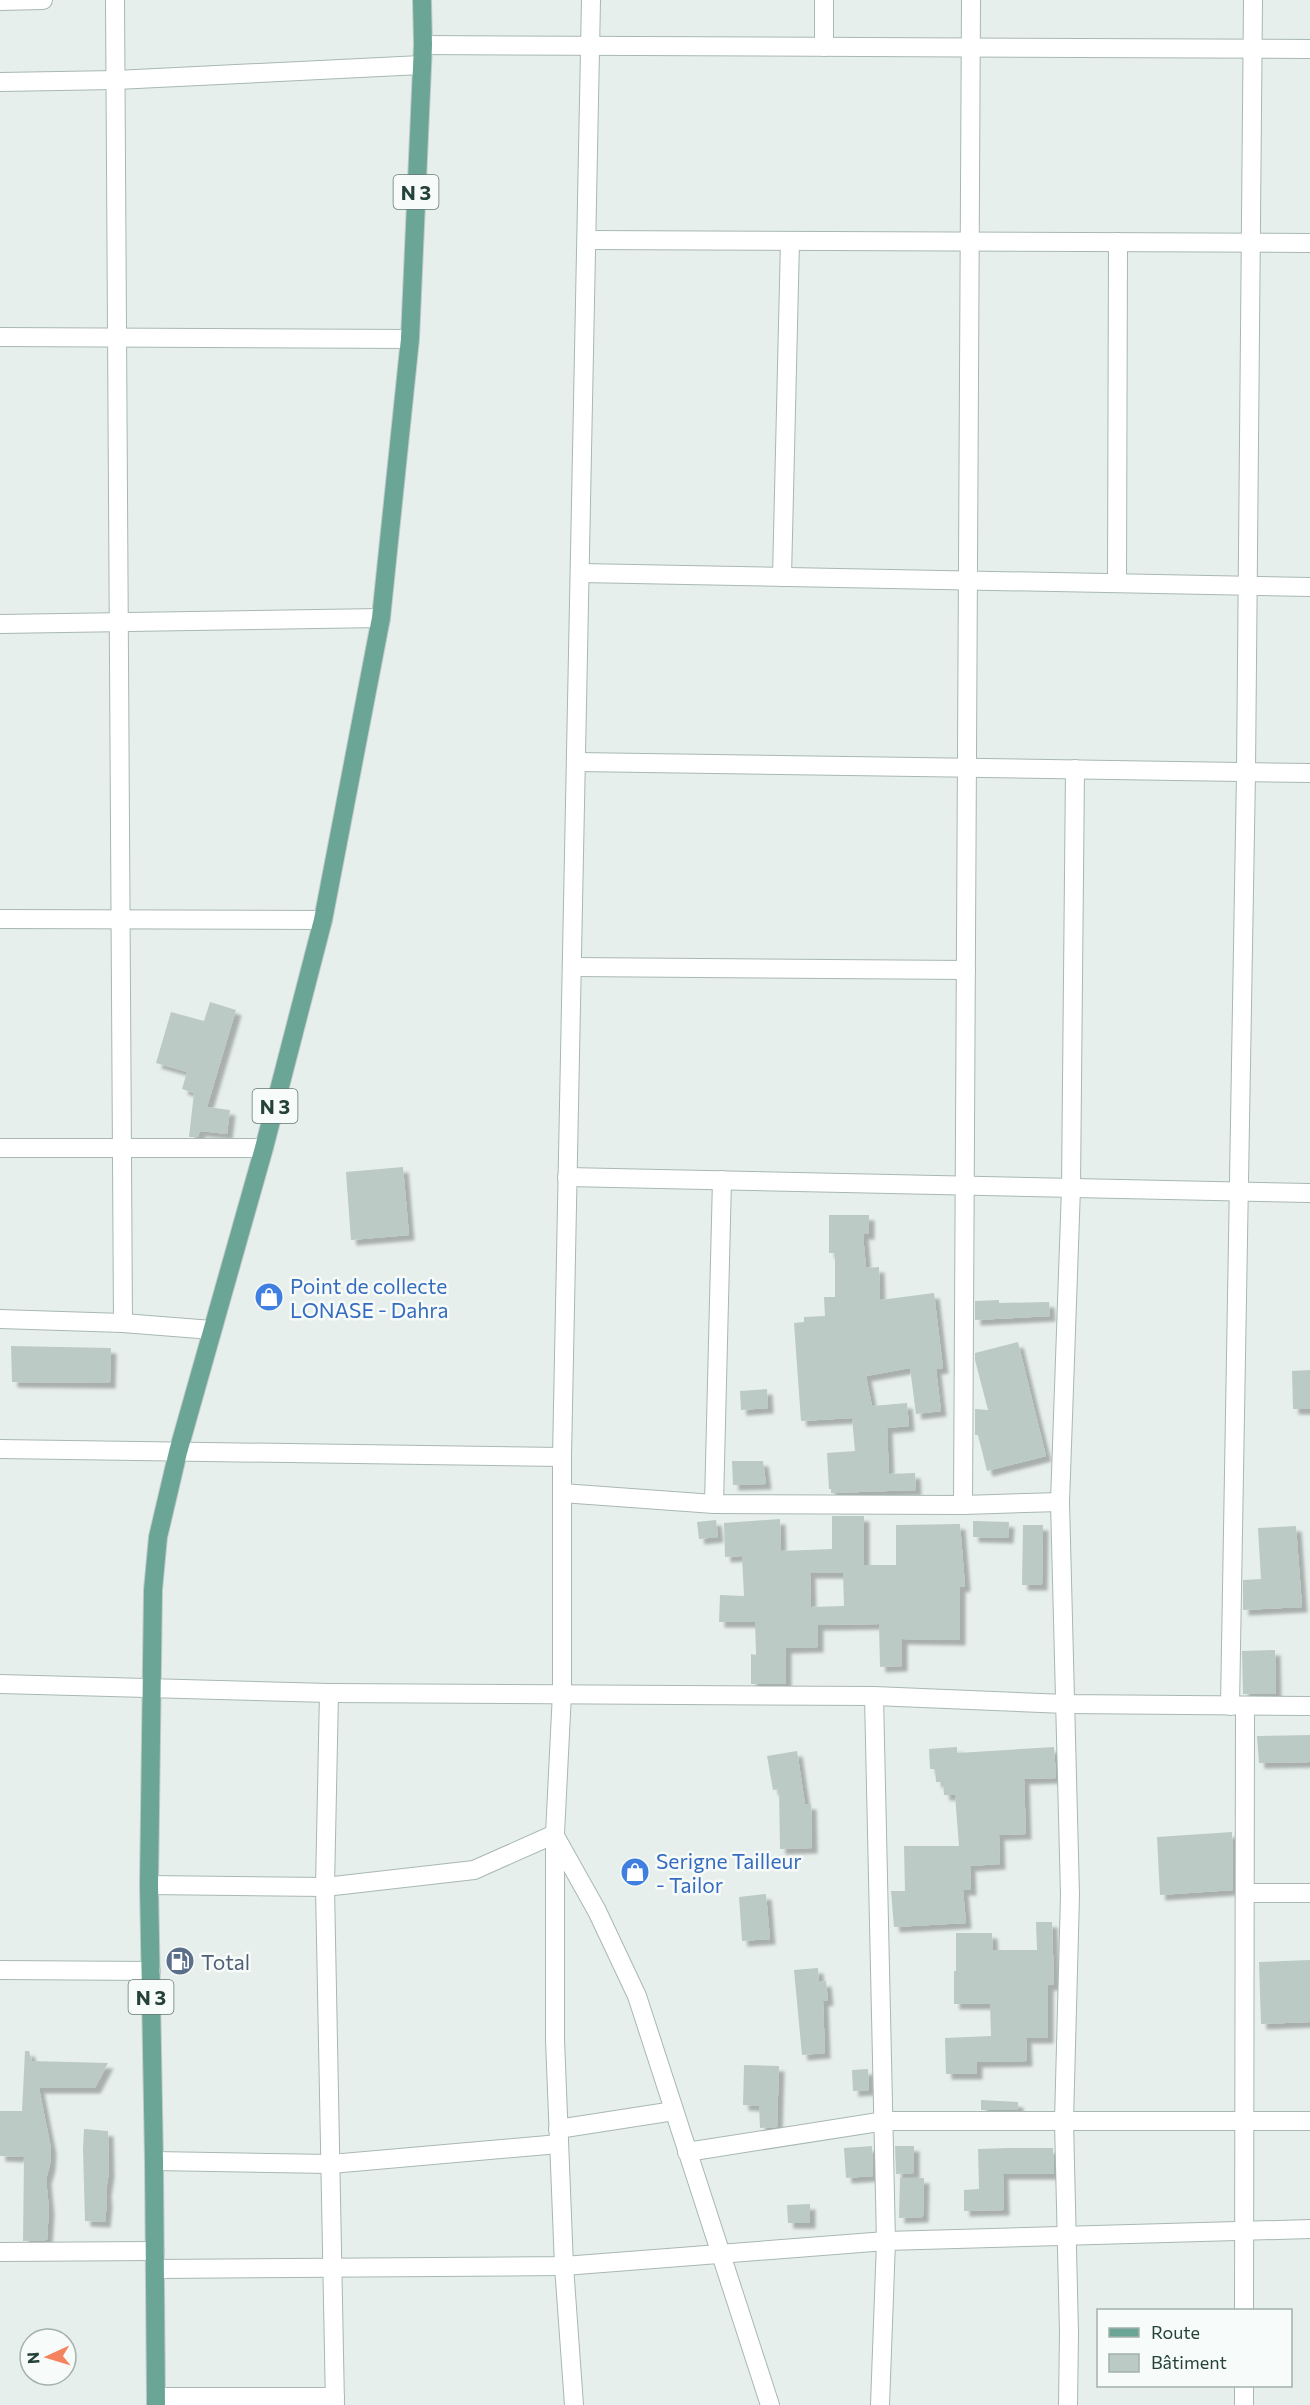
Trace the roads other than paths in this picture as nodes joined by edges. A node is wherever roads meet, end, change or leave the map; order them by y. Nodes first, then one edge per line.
1 (43, 0) edge
2 (115, 0) edge
3 (422, 0) edge
4 (591, 0) edge
5 (824, 0) edge
6 (971, 0) edge
7 (1253, 0) edge
8 (0, 1) edge
9 (423, 45) junction
10 (592, 46) junction
11 (824, 47) junction
12 (971, 48) junction
13 (1253, 49) junction
14 (1310, 49) edge
15 (421, 65) junction
16 (116, 80) junction
17 (0, 82) edge
18 (588, 240) junction
19 (790, 241) junction
20 (970, 242) junction
21 (1118, 242) junction
22 (1250, 243) junction
23 (1310, 243) edge
24 (0, 337) edge
25 (118, 339) junction
26 (410, 339) junction
27 (581, 573) junction
28 (782, 577) junction
29 (968, 580) junction
30 (1117, 583) junction
31 (1246, 586) junction
32 (1310, 587) edge
33 (381, 618) junction
34 (119, 622) junction
35 (0, 624) edge
36 (577, 762) junction
37 (967, 768) junction
38 (1075, 769) junction
39 (1246, 772) junction
40 (1310, 773) edge
41 (0, 919) edge
42 (121, 919) junction
43 (323, 920) junction
44 (572, 967) junction
45 (966, 970) junction
46 (0, 1148) edge
47 (123, 1148) junction
48 (264, 1148) junction
49 (567, 1177) junction
50 (722, 1180) junction
51 (965, 1185) junction
52 (1071, 1188) junction
53 (1239, 1191) junction
54 (1310, 1193) edge
55 (0, 1319) edge
56 (123, 1323) junction
57 (212, 1330) junction
58 (0, 1449) edge
59 (178, 1452) junction
60 (562, 1457) junction
61 (562, 1493) junction
62 (1060, 1502) junction
63 (714, 1504) junction
64 (963, 1505) junction
65 (0, 1684) edge
66 (151, 1689) junction
67 (329, 1692) junction
68 (562, 1693) junction
69 (874, 1696) junction
70 (1065, 1704) junction
71 (1238, 1706) junction
72 (1310, 1706) edge
73 (555, 1834) junction
74 (149, 1886) junction
75 (325, 1887) junction
76 (1245, 1893) junction
77 (1310, 1893) edge
78 (0, 1970) edge
79 (151, 1971) junction
80 (674, 2111) junction
81 (885, 2121) junction
82 (1064, 2121) junction
83 (1244, 2121) junction
84 (1310, 2121) edge
85 (558, 2136) junction
86 (687, 2152) junction
87 (154, 2161) junction
88 (331, 2164) junction
89 (1310, 2229) edge
90 (1244, 2230) junction
91 (1066, 2236) junction
92 (886, 2241) junction
93 (0, 2252) edge
94 (721, 2254) junction
95 (155, 2260) junction
96 (564, 2266) junction
97 (332, 2267) junction
98 (1244, 2309) edge
99 (1244, 2387) edge
100 (156, 2401) edge
101 (335, 2401) edge
102 (574, 2405) edge
103 (770, 2405) edge
104 (880, 2405) edge
105 (1068, 2405) edge
106 (1244, 2405) edge

1 - 8 street
2 - 16 street
3 - 9 main road, N 3
4 - 10 street
5 - 11 street
6 - 12 street
7 - 13 street
9 - 10 street
9 - 15 main road, N 3
10 - 11 street
10 - 18 street
11 - 12 street
12 - 13 street
12 - 20 street
13 - 14 street
13 - 22 street
15 - 16 street
15 - 26 main road, N 3
16 - 17 street
16 - 25 street
18 - 19 street
18 - 27 street
19 - 20 street
19 - 28 street
20 - 21 street
20 - 29 street
21 - 22 street
21 - 30 street
22 - 23 street
22 - 31 street
24 - 25 street
25 - 26 street
25 - 34 street
26 - 33 main road, N 3
27 - 28 street
27 - 36 street
28 - 29 street
29 - 30 street
29 - 37 street
30 - 31 street
31 - 32 street
31 - 39 street
33 - 34 street
33 - 43 main road, N 3
34 - 35 street
34 - 42 street
36 - 37 street
36 - 44 street
37 - 38 street
37 - 45 street
38 - 39 street
38 - 52 street
39 - 40 street
39 - 53 street
41 - 42 street
42 - 43 street
42 - 47 street
43 - 48 main road, N 3
44 - 45 street
44 - 49 street
45 - 51 street
46 - 47 street
47 - 48 street
47 - 56 street
48 - 57 main road, N 3
49 - 50 street
49 - 60 street
50 - 51 street
50 - 63 street
51 - 52 street
51 - 64 street
52 - 53 street
52 - 62 street
53 - 54 street
53 - 71 street
55 - 56 street
56 - 57 street
57 - 59 main road, N 3
58 - 59 street
59 - 60 street
59 - 66 main road, N 3
60 - 61 street
61 - 63 street
61 - 68 street
62 - 64 street
62 - 70 street
63 - 64 street
65 - 66 street
66 - 67 street
66 - 74 main road, N 3
67 - 68 street
67 - 75 street
68 - 69 street
68 - 73 street
69 - 70 street
69 - 81 street
70 - 71 street
70 - 82 street
71 - 72 street
71 - 76 street
73 - 75 street
73 - 80 street
73 - 85 street
74 - 75 street
74 - 79 main road, N 3
75 - 88 street
76 - 77 street
76 - 83 street
78 - 79 street
79 - 87 main road, N 3
80 - 85 street
80 - 86 street
81 - 82 street
81 - 86 street
81 - 92 street
82 - 83 street
82 - 91 street
83 - 84 street
83 - 90 street
85 - 88 street
85 - 96 street
86 - 94 street
87 - 88 street
87 - 95 main road, N 3
88 - 97 street
89 - 90 street
90 - 91 street
90 - 98 street
91 - 92 street
91 - 105 street
92 - 94 street
92 - 104 street
93 - 95 street
94 - 96 street
94 - 103 street
95 - 97 street
95 - 100 main road, N 3
96 - 97 street
96 - 102 street
97 - 101 street
99 - 106 street
100 - 101 street

